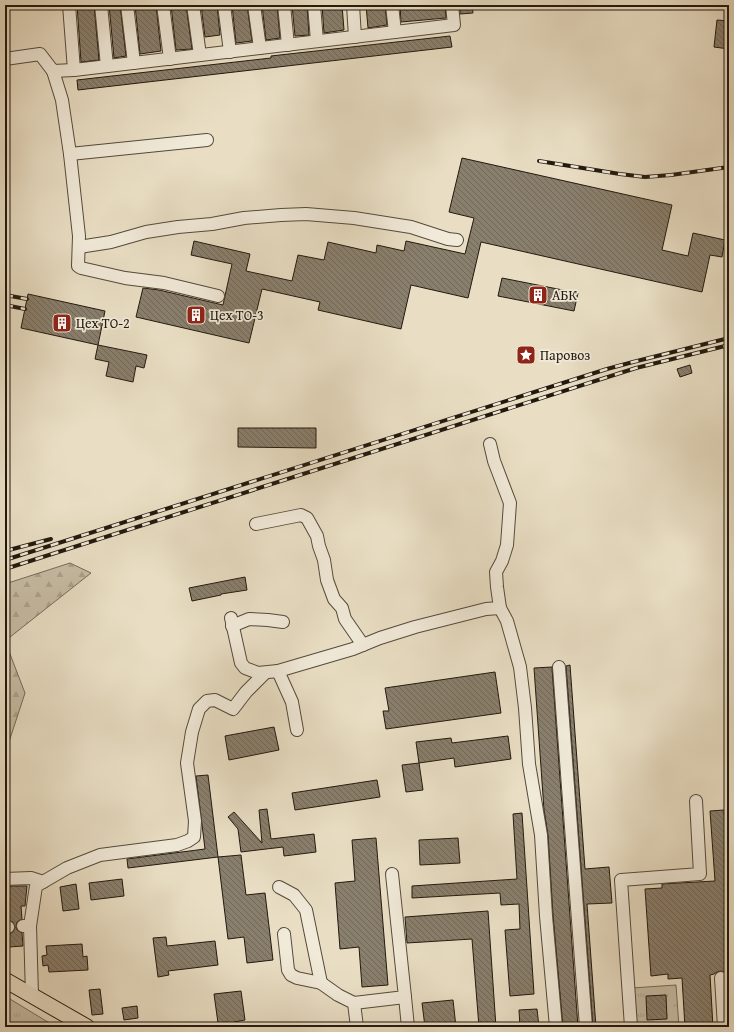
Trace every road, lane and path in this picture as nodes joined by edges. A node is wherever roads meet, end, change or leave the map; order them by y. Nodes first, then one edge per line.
1 (69, 5) edge
2 (100, 5) edge
3 (127, 5) edge
4 (163, 5) edge
5 (193, 5) edge
6 (224, 5) edge
7 (254, 5) edge
8 (284, 5) edge
9 (314, 5) edge
10 (353, 5) edge
11 (392, 5) edge
12 (452, 5) edge
13 (394, 32) junction
14 (355, 37) junction
15 (317, 41) junction
16 (288, 45) junction
17 (260, 48) junction
18 (230, 52) junction
19 (200, 55) junction
20 (5, 59) edge
21 (170, 59) junction
22 (134, 63) junction
23 (106, 66) junction
24 (74, 70) junction
25 (53, 71) junction
26 (207, 140) dead end
27 (70, 154) junction
28 (457, 240) dead end
29 (79, 247) junction
30 (218, 296) dead end
31 (490, 444) dead end
32 (256, 524) dead end
33 (500, 608) junction
34 (283, 622) dead end
35 (363, 645) junction
36 (559, 667) dead end
37 (278, 671) junction
38 (264, 674) junction
39 (297, 730) dead end
40 (696, 801) dead end
41 (392, 874) dead end
42 (5, 879) edge
43 (43, 882) junction
44 (279, 887) dead end
45 (284, 934) dead end
46 (721, 978) dead end
47 (5, 980) edge
48 (321, 983) junction
49 (32, 995) junction
50 (405, 997) junction
51 (354, 1003) junction
52 (87, 1027) edge
53 (357, 1027) edge
54 (408, 1027) edge
55 (556, 1027) edge
56 (586, 1027) edge
57 (631, 1027) edge
58 (724, 1027) edge

1 - 24 lane
2 - 23 lane
3 - 22 lane
4 - 21 lane
5 - 19 lane
6 - 18 lane
7 - 17 lane
8 - 16 lane
9 - 15 lane
10 - 14 lane
11 - 13 lane
12 - 13 lane
13 - 14 lane
14 - 15 lane
15 - 16 lane
16 - 17 lane
17 - 18 lane
18 - 19 lane
19 - 21 lane
20 - 25 lane
21 - 22 lane
22 - 23 lane
23 - 24 lane
24 - 25 lane
25 - 27 lane
26 - 27 lane
27 - 29 lane
28 - 29 lane
29 - 30 lane
31 - 33 lane
32 - 35 lane
33 - 35 lane
33 - 55 lane
34 - 38 lane
35 - 37 lane
36 - 56 lane
37 - 38 lane
37 - 39 lane
38 - 43 lane
40 - 57 lane
41 - 50 lane
42 - 43 lane
43 - 49 lane
44 - 48 lane
45 - 48 lane
46 - 58 lane
47 - 49 main road
48 - 51 lane
49 - 52 main road
50 - 51 lane
50 - 54 lane
51 - 53 lane

